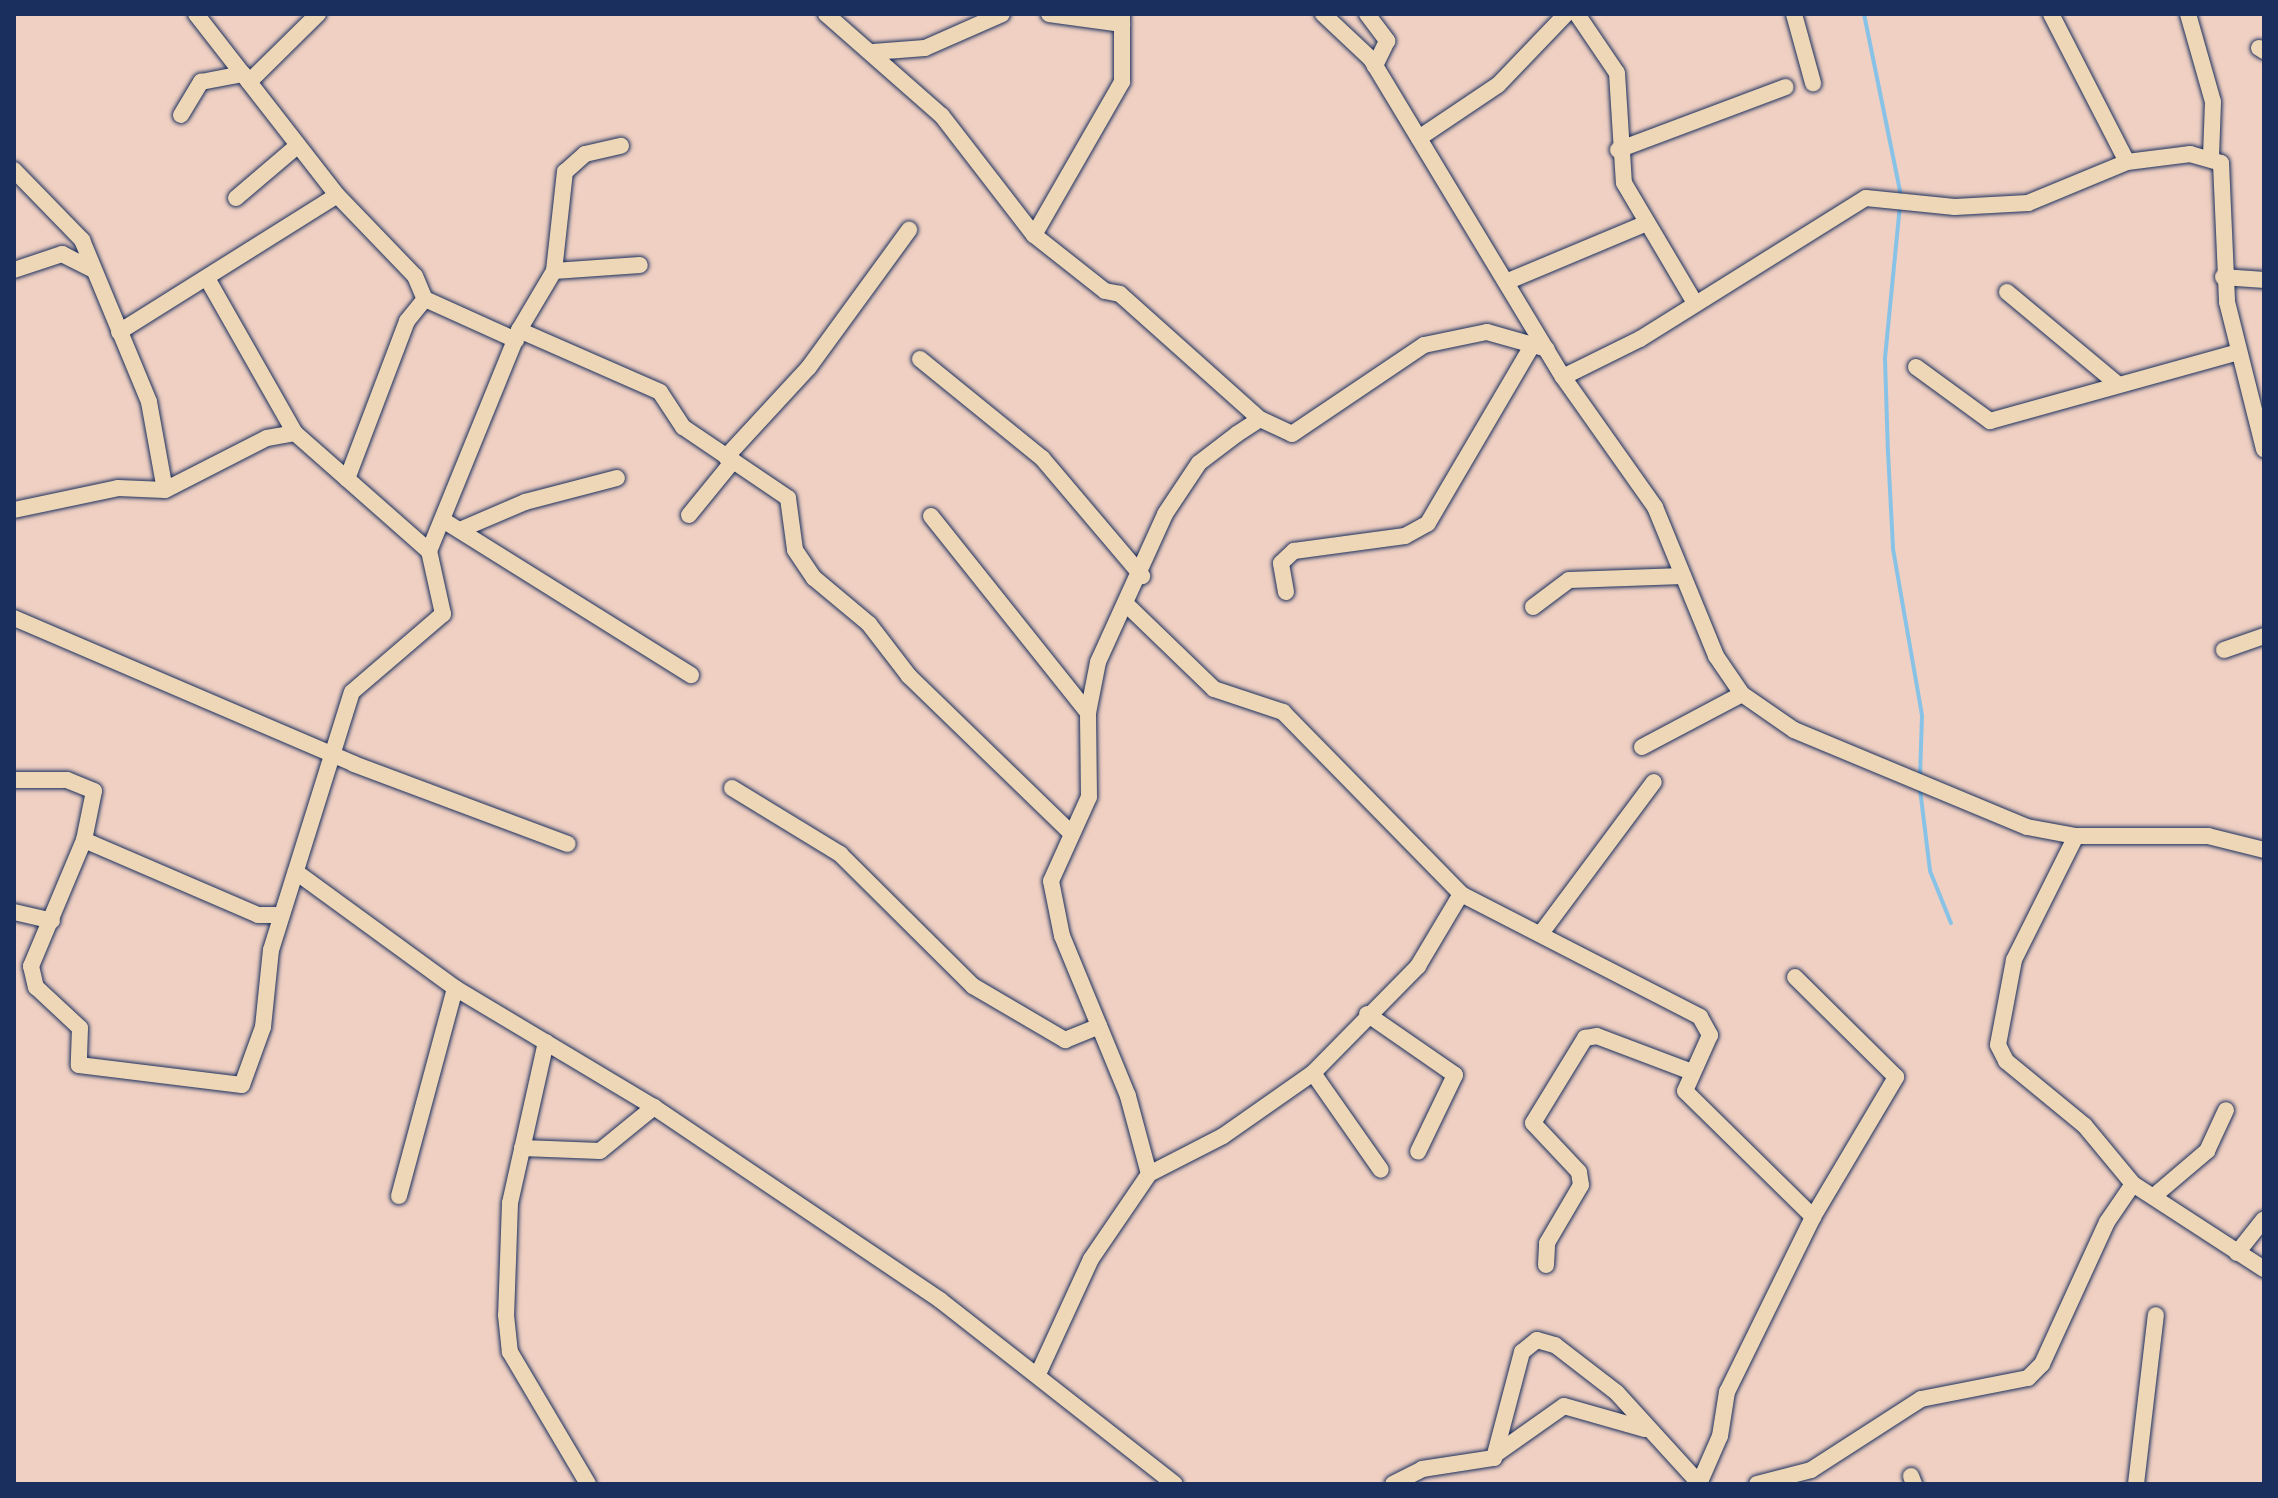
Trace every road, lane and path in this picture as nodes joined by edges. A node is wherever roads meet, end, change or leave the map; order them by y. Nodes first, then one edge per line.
1 (196, 14) edge
2 (318, 14) edge
3 (826, 14) edge
4 (1002, 14) edge
5 (1049, 14) edge
6 (1323, 14) edge
7 (1367, 14) edge
8 (1566, 14) edge
9 (1577, 14) edge
10 (1794, 14) edge
11 (2051, 14) edge
12 (2188, 14) edge
13 (1122, 19) edge
14 (873, 52) junction
15 (1375, 66) junction
16 (246, 78) junction
17 (1813, 83) dead end
18 (1786, 87) dead end
19 (181, 115) dead end
20 (1419, 138) junction
21 (297, 146) junction
22 (621, 146) dead end
23 (1618, 150) junction
24 (2211, 156) junction
25 (2127, 162) junction
26 (14, 170) edge
27 (337, 195) junction
28 (236, 198) dead end
29 (1647, 223) junction
30 (909, 230) dead end
31 (1034, 235) junction
32 (640, 265) dead end
33 (91, 269) junction
34 (14, 270) edge
35 (554, 271) junction
36 (2223, 277) junction
37 (208, 280) junction
38 (2264, 280) edge
39 (1506, 282) junction
40 (2007, 292) dead end
41 (425, 299) junction
42 (1695, 303) junction
43 (119, 332) junction
44 (517, 335) junction
45 (1540, 346) junction
46 (2239, 352) junction
47 (920, 359) dead end
48 (1916, 367) dead end
49 (1563, 377) junction
50 (2115, 382) junction
51 (1260, 419) junction
52 (295, 433) junction
53 (2264, 449) edge
54 (729, 459) junction
55 (617, 478) dead end
56 (347, 479) junction
57 (165, 490) junction
58 (14, 510) edge
59 (689, 515) dead end
60 (931, 516) dead end
61 (446, 522) junction
62 (462, 529) junction
63 (429, 551) junction
64 (1142, 576) junction
65 (1683, 576) junction
66 (1286, 592) dead end
67 (1127, 605) junction
68 (1533, 607) dead end
69 (14, 618) edge
70 (2264, 636) edge
71 (2224, 650) dead end
72 (691, 675) dead end
73 (1742, 694) junction
74 (1088, 713) junction
75 (1642, 747) dead end
76 (336, 754) junction
77 (14, 780) edge
78 (1654, 782) dead end
79 (732, 788) dead end
80 (1070, 832) junction
81 (2076, 836) junction
82 (84, 840) junction
83 (568, 844) dead end
84 (2264, 850) edge
85 (296, 872) junction
86 (1461, 894) junction
87 (14, 912) edge
88 (281, 915) junction
89 (52, 921) junction
90 (1542, 932) junction
91 (1795, 977) dead end
92 (455, 988) junction
93 (1367, 1014) junction
94 (1099, 1026) junction
95 (546, 1042) junction
96 (1692, 1072) junction
97 (1313, 1073) junction
98 (654, 1107) junction
99 (2226, 1110) dead end
100 (522, 1148) junction
101 (1418, 1152) dead end
102 (1381, 1170) dead end
103 (1149, 1174) junction
104 (2133, 1184) junction
105 (399, 1196) dead end
106 (2154, 1196) junction
107 (1813, 1217) junction
108 (2264, 1219) edge
109 (2237, 1253) junction
110 (1546, 1265) dead end
111 (2264, 1269) edge
112 (2156, 1315) dead end
113 (1039, 1372) junction
114 (1645, 1429) junction
115 (1496, 1454) junction
116 (1778, 1481) edge
117 (588, 1484) edge
118 (1175, 1484) edge
119 (1393, 1484) edge
120 (1699, 1484) edge
121 (1757, 1484) edge
122 (2136, 1484) edge

1 - 16 street
2 - 16 street
3 - 14 street
4 - 14 street
5 - 13 street
6 - 15 street
7 - 15 street
8 - 20 street
9 - 23 street
10 - 17 street
11 - 25 street
12 - 24 street
13 - 31 street
14 - 31 street
15 - 20 street
16 - 19 street
16 - 21 street
18 - 23 street
20 - 39 street
21 - 27 street
21 - 28 street
22 - 35 street
23 - 29 street
24 - 25 street
24 - 36 street
25 - 42 street
26 - 33 street
27 - 37 street
27 - 41 street
29 - 39 street
29 - 42 street
30 - 54 street
31 - 51 street
32 - 35 street
33 - 34 street
33 - 43 street
35 - 44 street
36 - 38 street
36 - 46 street
37 - 43 street
37 - 52 street
39 - 45 street
40 - 50 street
41 - 44 street
41 - 56 street
42 - 49 street
43 - 57 street
44 - 54 street
44 - 61 street
45 - 49 street
45 - 51 street
45 - 66 street
46 - 50 street
46 - 53 street
47 - 64 street
48 - 50 street
49 - 65 street
51 - 64 street
52 - 56 street
52 - 57 street
54 - 59 street
54 - 80 street
55 - 62 street
56 - 63 street
57 - 58 street
60 - 74 street
61 - 62 street
61 - 63 street
62 - 72 street
63 - 76 street
64 - 67 street
65 - 68 street
65 - 73 street
67 - 74 street
67 - 86 street
69 - 76 street
70 - 71 street
73 - 75 street
73 - 81 street
74 - 80 street
76 - 83 street
76 - 85 street
77 - 82 street
78 - 90 street
79 - 94 street
80 - 94 street
81 - 84 street
81 - 104 street
82 - 88 street
82 - 89 street
85 - 88 street
85 - 92 street
86 - 90 street
86 - 93 street
87 - 89 street
88 - 89 street
90 - 96 street
91 - 107 street
92 - 95 street
92 - 105 street
93 - 97 street
93 - 101 street
94 - 103 street
95 - 98 street
95 - 100 street
96 - 107 street
96 - 110 street
97 - 102 street
97 - 103 street
98 - 100 street
98 - 113 street
99 - 106 street
100 - 117 street
103 - 113 street
104 - 106 street
104 - 116 street
106 - 109 street
107 - 120 street
108 - 109 street
109 - 111 street
112 - 122 street
113 - 118 street
114 - 115 street
114 - 115 street
114 - 120 street
115 - 119 street
116 - 121 street

